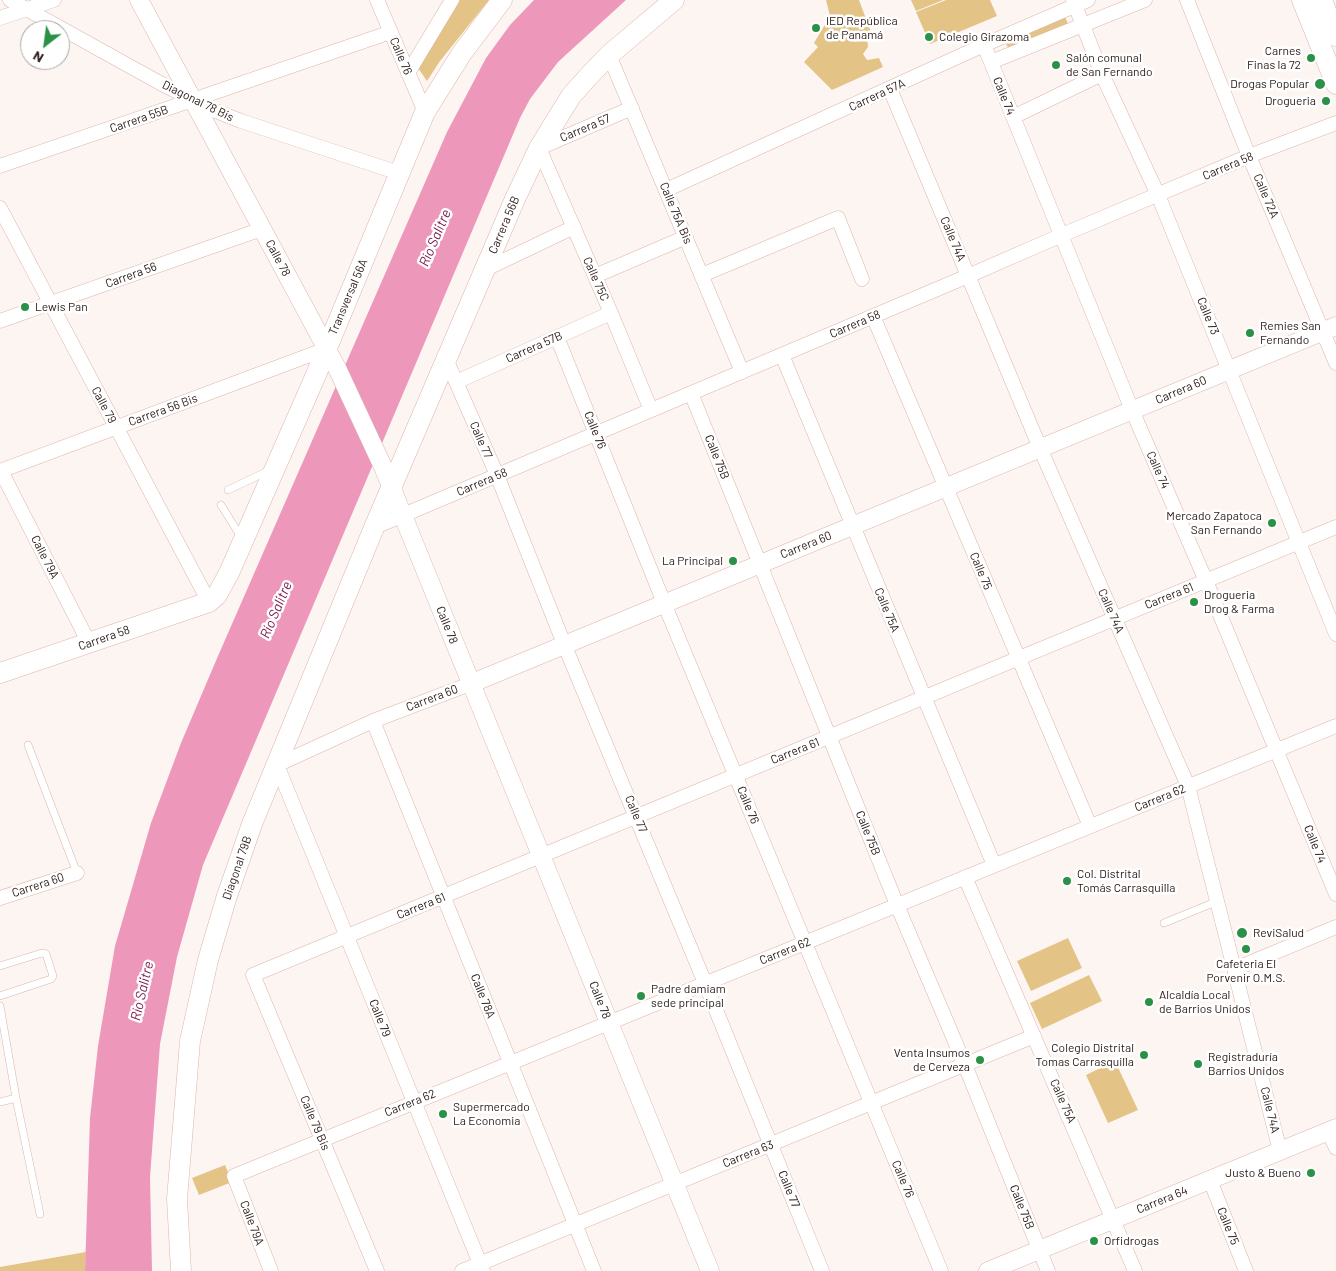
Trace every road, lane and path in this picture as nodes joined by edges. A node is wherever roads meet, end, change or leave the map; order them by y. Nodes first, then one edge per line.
1 (10, 0) edge
2 (54, 0) edge
3 (140, 0) edge
4 (377, 0) edge
5 (452, 0) edge
6 (502, 0) edge
7 (674, 0) edge
8 (1145, 0) edge
9 (1302, 0) edge
10 (1322, 0) edge
11 (1079, 2) edge
12 (1192, 2) edge
13 (26, 9) junction
14 (0, 18) edge
15 (1083, 26) junction
16 (391, 32) junction
17 (1336, 36) edge
18 (984, 45) junction
19 (609, 55) junction
20 (990, 62) junction
21 (408, 73) junction
22 (1102, 74) junction
23 (1336, 84) edge
24 (890, 90) junction
25 (194, 101) junction
26 (632, 108) junction
27 (425, 112) junction
28 (1013, 117) junction
29 (1336, 123) edge
30 (539, 148) junction
31 (1250, 156) junction
32 (0, 166) edge
33 (399, 173) junction
34 (666, 190) junction
35 (1158, 195) junction
36 (0, 208) edge
37 (574, 227) junction
38 (262, 228) junction
39 (1062, 235) junction
40 (686, 238) junction
41 (486, 269) junction
42 (702, 275) junction
43 (595, 276) junction
44 (968, 276) junction
45 (862, 279) dead end
46 (51, 303) junction
47 (612, 313) junction
48 (874, 316) junction
49 (0, 321) edge
50 (1329, 328) edge
51 (557, 337) junction
52 (326, 349) junction
53 (782, 355) junction
54 (446, 359) junction
55 (1336, 363) edge
56 (1229, 370) junction
57 (742, 372) junction
58 (456, 382) junction
59 (691, 393) junction
60 (651, 410) junction
61 (1132, 410) junction
62 (116, 427) junction
63 (596, 434) junction
64 (1040, 448) junction
65 (274, 468) junction
66 (0, 471) edge
67 (497, 476) junction
68 (945, 487) junction
69 (392, 488) junction
70 (228, 490) dead end
71 (221, 505) dead end
72 (403, 516) junction
73 (852, 526) junction
74 (375, 527) junction
75 (1336, 527) edge
76 (243, 540) junction
77 (1299, 542) junction
78 (760, 564) junction
79 (1206, 580) junction
80 (209, 602) junction
81 (664, 603) junction
82 (1114, 619) junction
83 (1336, 634) edge
84 (89, 643) junction
85 (564, 644) junction
86 (1019, 658) junction
87 (0, 674) edge
88 (470, 684) junction
89 (924, 697) junction
90 (372, 721) junction
91 (1336, 726) edge
92 (830, 736) junction
93 (28, 745) dead end
94 (1277, 750) junction
95 (277, 765) junction
96 (736, 775) junction
97 (1188, 786) junction
98 (637, 816) junction
99 (1090, 826) junction
100 (541, 856) junction
101 (994, 866) junction
102 (77, 872) joint
103 (965, 877) junction
104 (1336, 894) edge
105 (443, 896) junction
106 (0, 898) edge
107 (1218, 901) junction
108 (897, 905) junction
109 (1164, 923) dead end
110 (1336, 927) edge
111 (347, 936) junction
112 (804, 943) junction
113 (0, 966) edge
114 (1235, 969) junction
115 (254, 975) joint
116 (705, 983) junction
117 (0, 996) edge
118 (0, 1006) edge
119 (609, 1022) junction
120 (1034, 1036) junction
121 (510, 1063) junction
122 (965, 1065) junction
123 (16, 1098) junction
124 (0, 1102) edge
125 (414, 1102) junction
126 (871, 1103) junction
127 (1332, 1129) edge
128 (322, 1139) junction
129 (771, 1144) junction
130 (1336, 1148) edge
131 (1280, 1151) junction
132 (234, 1176) joint
133 (1210, 1180) junction
134 (675, 1184) junction
135 (40, 1214) dead end
136 (1114, 1219) junction
137 (575, 1225) junction
138 (1040, 1250) junction
139 (482, 1267) edge
140 (181, 1271) edge
141 (271, 1271) edge
142 (377, 1271) edge
143 (462, 1271) edge
144 (594, 1271) edge
145 (710, 1271) edge
146 (822, 1271) edge
147 (942, 1271) edge
148 (988, 1271) edge
149 (1048, 1271) edge
150 (1135, 1271) edge
151 (1246, 1271) edge

1 - 13 street, Diagonal 78 Bis
2 - 13 street
3 - 25 street, Calle 78
4 - 16 street, Calle 76
5 - 21 street
6 - 27 main road, Transversal 56A
7 - 19 main road, Carrera 56B
8 - 15 street
9 - 23 main road
10 - 17 main road
11 - 15 street, Calle 73
11 - 18 street, Carrera 57A
12 - 31 street, Calle 72A
13 - 14 street
13 - 25 street, Diagonal 78 Bis
15 - 20 street
15 - 22 street, Calle 73
16 - 21 street, Calle 76
16 - 25 street, Carrera 55B
18 - 20 street, Calle 74
18 - 24 street, Carrera 57A
19 - 26 street, Calle 75A Bis
19 - 30 main road, Carrera 56B
20 - 28 street, Calle 74
21 - 27 street, Calle 76
22 - 28 street
22 - 35 street, Calle 73
24 - 34 street, Carrera 57A
24 - 44 street, Calle 74A
25 - 32 street, Carrera 55B
25 - 33 street, Diagonal 78 Bis
25 - 38 street, Calle 78
26 - 30 street, Carrera 57
26 - 34 street, Calle 75A Bis
27 - 33 main road, Transversal 56A
28 - 39 street, Calle 74
29 - 31 street, Carrera 58
30 - 37 street, Calle 75C
30 - 41 main road, Carrera 56B
31 - 35 street, Carrera 58
31 - 50 street, Calle 72A
33 - 52 main road, Transversal 56A
34 - 40 street, Calle 75A Bis
35 - 39 street, Carrera 58
35 - 56 street, Calle 73
36 - 46 street, Calle 79
37 - 41 street
37 - 43 street, Calle 75C
38 - 46 street, Carrera 56
38 - 52 street, Calle 78
39 - 44 street, Carrera 58
39 - 61 street, Calle 74
40 - 42 street, Calle 75A Bis
40 - 43 street
41 - 54 main road, Carrera 56B
42 - 45 street
42 - 57 street, Calle 75A Bis
43 - 47 street, Calle 75C
44 - 48 street, Carrera 58
44 - 64 street, Calle 74A
46 - 49 street, Carrera 56
46 - 62 street, Calle 79
47 - 51 street, Carrera 57B
47 - 60 street, Calle 75C
48 - 53 street, Carrera 58
48 - 68 street, Calle 75
50 - 55 street, Calle 72A
50 - 56 street, Carrera 60
51 - 58 street, Carrera 57B
51 - 63 street, Calle 76
52 - 62 street, Carrera 56 Bis
52 - 65 main road, Transversal 56A
52 - 69 street, Calle 78
53 - 57 street, Carrera 58
53 - 73 street, Calle 75A
54 - 58 street, Calle 77
54 - 69 main road, Carrera 56B
56 - 61 street, Carrera 60
56 - 77 street, Calle 73
57 - 59 street, Carrera 58
58 - 67 street, Calle 77
59 - 60 street, Carrera 58
59 - 78 street, Calle 75B
60 - 63 street, Carrera 58
61 - 64 street, Carrera 60
61 - 79 street, Calle 74
62 - 66 street, Carrera 56 Bis
62 - 80 street, Calle 79
63 - 67 street, Carrera 58
63 - 81 street, Calle 76
64 - 68 street, Carrera 60
64 - 82 street, Calle 74A
65 - 70 lane
65 - 76 main road, Transversal 56A
66 - 84 street, Calle 79A
67 - 72 street, Carrera 58
67 - 85 street, Calle 77
68 - 73 street, Carrera 60
68 - 86 street, Calle 75
69 - 72 street, Calle 78
69 - 74 main road, Diagonal 79B
71 - 76 lane
72 - 74 street, Carrera 58
72 - 88 street, Calle 78
73 - 78 street, Carrera 60
73 - 89 street, Calle 75A
74 - 95 main road, Diagonal 79B
75 - 77 street, Carrera 61
76 - 80 main road, Transversal 56A
77 - 79 street, Carrera 61
77 - 83 street, Calle 73
78 - 81 street, Carrera 60
78 - 92 street, Calle 75B
79 - 82 street, Carrera 61
79 - 94 street, Calle 74
80 - 84 main road, Carrera 58
81 - 85 street, Carrera 60
81 - 96 street, Calle 76
82 - 86 street, Carrera 61
82 - 97 street, Calle 74A
84 - 87 main road, Carrera 58
85 - 88 street, Carrera 60
85 - 98 street, Calle 77
86 - 89 street, Carrera 61
86 - 99 street, Calle 75
88 - 90 street, Carrera 60
88 - 100 street, Calle 78
89 - 92 street, Carrera 61
89 - 101 street, Calle 75A
90 - 95 street, Carrera 60
90 - 105 street, Calle 78A
91 - 94 street, Carrera 62
92 - 96 street, Carrera 61
92 - 108 street, Calle 75B
93 - 102 lane
94 - 97 street, Carrera 62
94 - 104 street, Calle 74
95 - 111 street, Calle 79
95 - 140 main road, Diagonal 79B
96 - 98 street, Carrera 61
96 - 112 street, Calle 76
97 - 99 street, Carrera 62
97 - 107 street, Calle 74A
98 - 100 street, Carrera 61
98 - 116 street, Calle 77
99 - 101 street, Carrera 62
100 - 105 street, Carrera 61
100 - 119 street, Calle 78
101 - 103 street, Carrera 62
102 - 106 street, Carrera 60
103 - 108 street, Carrera 62
103 - 120 street, Calle 75A
105 - 111 street, Carrera 61
105 - 121 street, Calle 78A
107 - 109 lane
107 - 114 street, Calle 74A
108 - 112 street, Carrera 62
108 - 122 street, Calle 75B
110 - 114 street
111 - 115 street, Carrera 61
111 - 125 street, Calle 79
112 - 116 street, Carrera 62
112 - 126 street, Calle 76
113 - 117 lane
114 - 131 street, Calle 74A
115 - 128 street, Calle 79 Bis
116 - 119 street, Carrera 62
116 - 129 street, Calle 77
118 - 123 lane
119 - 121 street, Carrera 62
119 - 134 street, Calle 78
120 - 122 street, Carrera 63
120 - 136 street, Calle 75A
121 - 125 street, Carrera 62
121 - 137 street, Calle 78A
122 - 126 street, Carrera 63
122 - 138 street, Calle 75B
123 - 124 lane
123 - 135 lane
125 - 128 street, Carrera 62
125 - 139 street, Calle 79
126 - 129 street, Carrera 63
126 - 147 street, Calle 76
127 - 130 street
127 - 131 street, Carrera 64
128 - 132 street, Carrera 62
128 - 142 street, Calle 79 Bis
129 - 134 street, Carrera 63
129 - 146 street, Calle 77
131 - 133 street, Carrera 64
132 - 141 street, Calle 79A
133 - 136 street, Carrera 64
133 - 151 street, Calle 75
134 - 137 street, Carrera 63
134 - 145 street, Calle 78
136 - 138 street, Carrera 64
136 - 150 street, Calle 75A
137 - 139 street, Carrera 63
137 - 144 street, Calle 78A
138 - 148 street, Carrera 64
138 - 149 street, Calle 75B
139 - 143 street, Carrera 63

